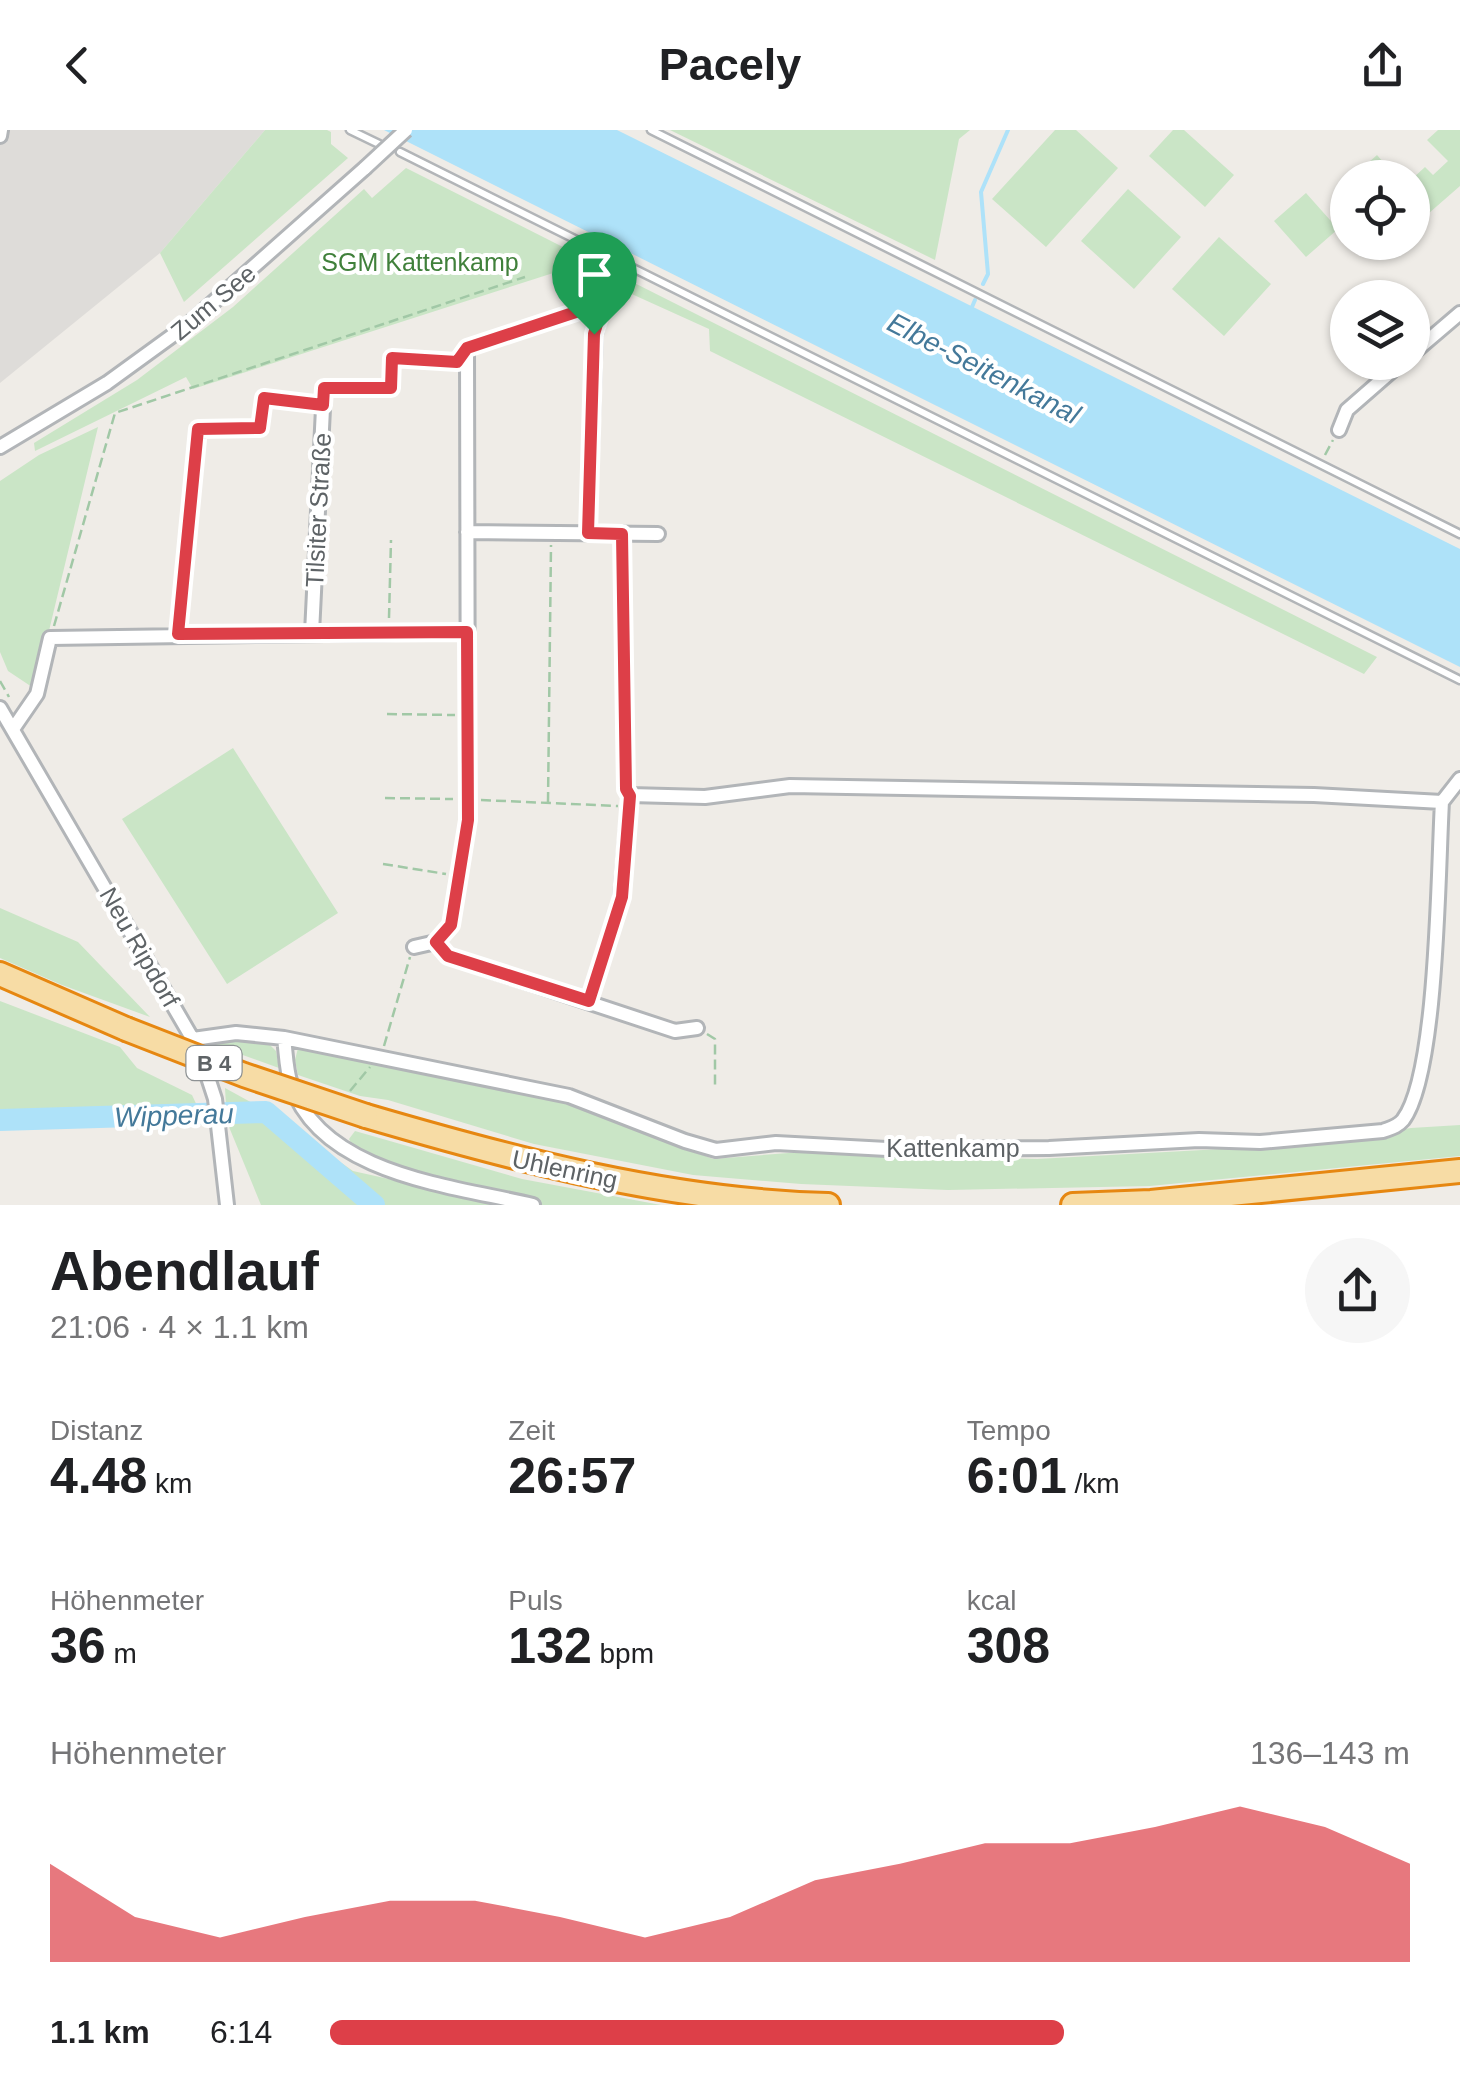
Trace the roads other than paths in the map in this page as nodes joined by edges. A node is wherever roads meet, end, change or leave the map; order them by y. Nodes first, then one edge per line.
1 (350, 130) edge
2 (406, 130) edge
3 (651, 130) edge
4 (380, 144) dead end
5 (400, 152) dead end
6 (600, 314) road end
7 (1460, 314) edge
8 (1430, 339) edge
9 (467, 348) road end
10 (1381, 380) edge
11 (324, 388) road end
12 (198, 429) road end
13 (1339, 430) dead end
14 (0, 448) edge
15 (467, 532) junction
16 (588, 533) junction
17 (622, 534) junction
18 (658, 534) dead end
19 (1460, 534) edge
20 (467, 632) junction
21 (312, 633) junction
22 (178, 634) junction
23 (1460, 680) edge
24 (0, 708) edge
25 (12, 730) junction
26 (1460, 779) edge
27 (630, 801) junction
28 (1442, 802) junction
29 (622, 897) road end
30 (436, 942) junction
31 (414, 946) road end
32 (0, 974) edge
33 (696, 1028) road end
34 (284, 1038) junction
35 (193, 1040) junction
36 (1460, 1171) edge
37 (227, 1205) edge
38 (533, 1205) edge
39 (828, 1205) edge
40 (1073, 1205) edge

1 - 4 lane
2 - 14 street, Zum See, bridge
3 - 19 lane
5 - 23 lane
6 - 16 street
7 - 8 street
9 - 15 street
10 - 13 street
11 - 21 street, Tilsiter Straße
12 - 22 street
15 - 16 street
15 - 20 street
16 - 17 street
17 - 18 street
17 - 27 street
20 - 21 street
20 - 30 street
21 - 22 street
22 - 25 street
24 - 25 street, Neu Ripdorf
25 - 35 street, Neu Ripdorf
26 - 28 street
27 - 28 street
27 - 29 street
28 - 34 street, Kattenkamp
30 - 31 street
30 - 33 street
32 - 39 highway, Uhlenring / B 4, bridge
34 - 35 street, Kattenkamp
34 - 38 street
35 - 37 street, Neu Ripdorf
36 - 40 highway

